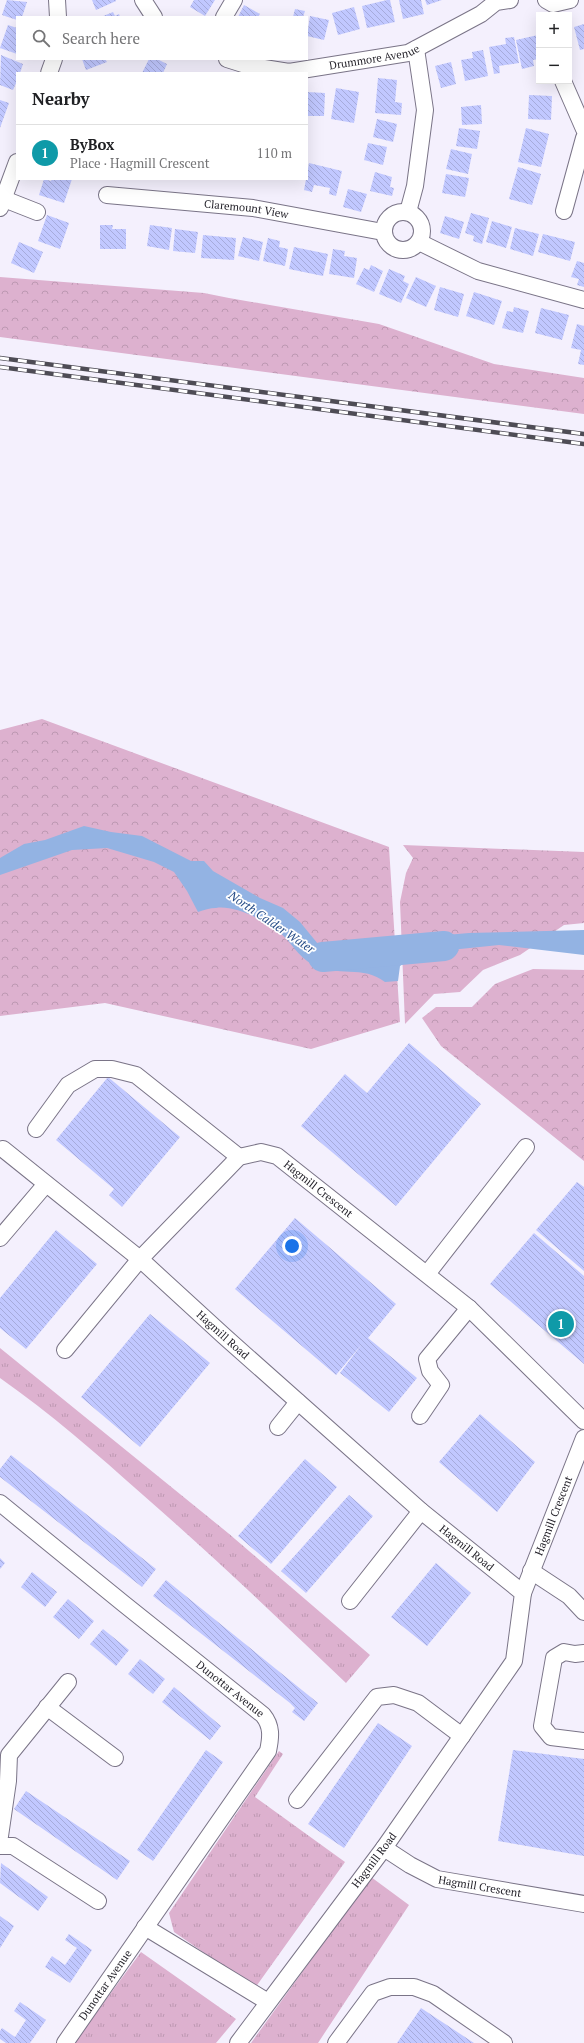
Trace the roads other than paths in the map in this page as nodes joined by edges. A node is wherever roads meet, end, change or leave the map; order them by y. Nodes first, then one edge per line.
1 (57, 0) edge
2 (143, 0) edge
3 (234, 0) edge
4 (510, 0) edge
5 (570, 0) edge
6 (551, 6) edge
7 (58, 16) edge
8 (153, 16) edge
9 (225, 16) edge
10 (416, 49) junction
11 (54, 60) edge
12 (230, 60) edge
13 (49, 72) edge
14 (289, 72) edge
15 (289, 72) edge
16 (564, 84) edge
17 (584, 129) edge
18 (584, 138) edge
19 (16, 165) edge
20 (107, 196) dead end
21 (2, 204) edge
22 (564, 211) dead end
23 (37, 212) dead end
24 (408, 212) junction
25 (383, 232) junction
26 (419, 242) junction
27 (584, 300) edge
28 (36, 1129) dead end
29 (526, 1147) dead end
30 (2, 1149) dead end
31 (239, 1157) junction
32 (46, 1184) junction
33 (0, 1238) edge
34 (140, 1259) junction
35 (427, 1274) junction
36 (470, 1308) junction
37 (65, 1350) dead end
38 (298, 1402) junction
39 (420, 1416) dead end
40 (584, 1421) edge
41 (278, 1427) dead end
42 (584, 1438) edge
43 (0, 1503) edge
44 (421, 1511) junction
45 (531, 1571) junction
46 (523, 1593) junction
47 (350, 1600) dead end
48 (584, 1612) edge
49 (584, 1653) edge
50 (68, 1682) dead end
51 (47, 1707) junction
52 (462, 1736) junction
53 (584, 1741) edge
54 (115, 1758) dead end
55 (297, 1800) dead end
56 (0, 1836) edge
57 (0, 1846) edge
58 (384, 1848) junction
59 (98, 1901) dead end
60 (584, 1904) edge
61 (145, 1927) junction
62 (268, 2002) junction
63 (65, 2043) edge
64 (238, 2043) edge
65 (336, 2043) edge
66 (504, 2043) edge

1 - 7 street
2 - 8 street
3 - 9 street
4 - 10 street, Drummore Avenue
5 - 6 street
10 - 14 street, Drummore Avenue
10 - 24 street
11 - 13 street
12 - 15 street, Drummore Avenue
16 - 17 street
18 - 22 street
19 - 21 street
20 - 25 street, Claremount View
21 - 23 street
24 - 25 street
24 - 26 street
25 - 26 street
26 - 27 street
28 - 31 street
29 - 35 street
30 - 32 street, Hagmill Road
31 - 34 street
31 - 35 street, Hagmill Crescent
32 - 33 street
32 - 34 street, Hagmill Road
34 - 37 street
34 - 38 street, Hagmill Road
35 - 36 street, Hagmill Crescent
36 - 39 street
36 - 40 street, Hagmill Crescent
38 - 41 street
38 - 44 street, Hagmill Road
42 - 45 street, Hagmill Crescent
43 - 61 street, Dunottar Avenue
44 - 46 street, Hagmill Road
44 - 47 street
45 - 46 street, Hagmill Crescent
45 - 48 street
46 - 52 street, Hagmill Road
49 - 53 street
50 - 51 street
51 - 54 street
51 - 56 street
52 - 55 street
52 - 58 street, Hagmill Road
57 - 59 street
58 - 60 street, Hagmill Crescent
58 - 62 street, Hagmill Road
61 - 62 street
61 - 63 street, Dunottar Avenue
62 - 64 street, Hagmill Road
65 - 66 street

